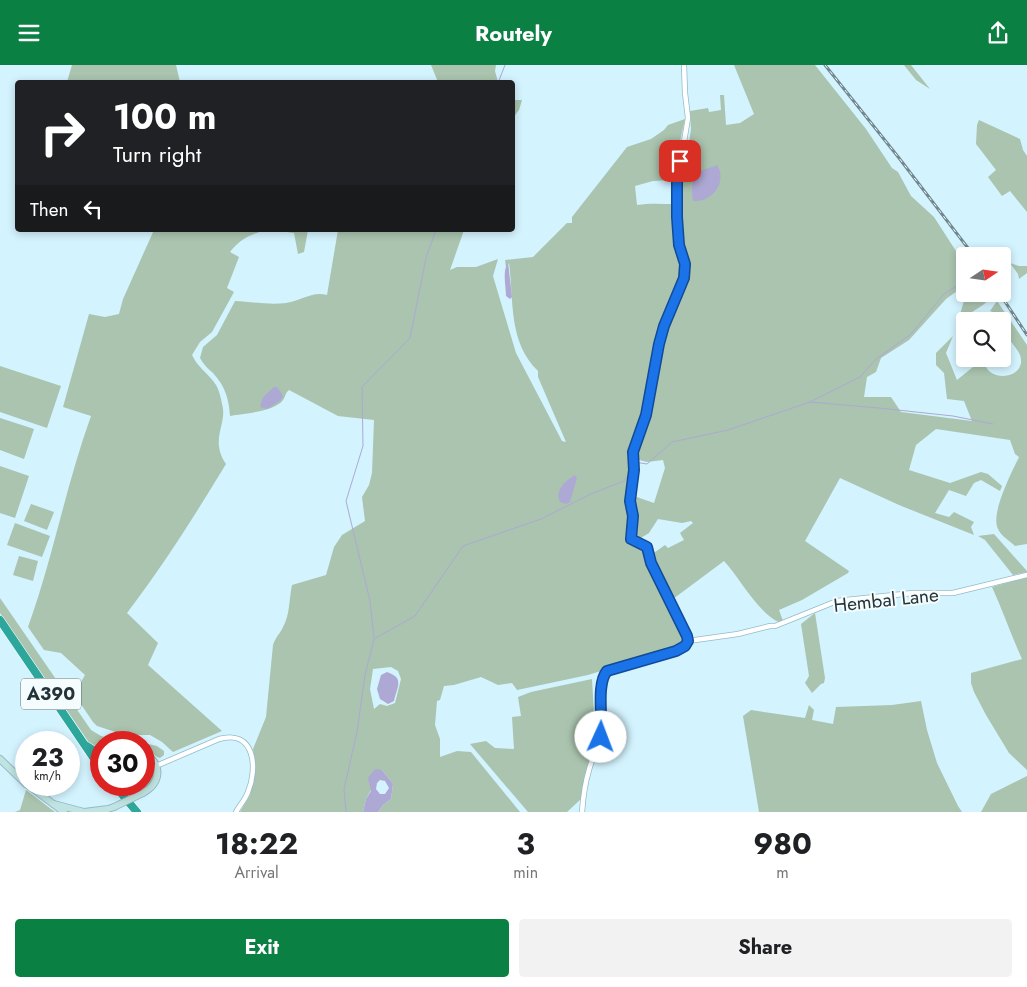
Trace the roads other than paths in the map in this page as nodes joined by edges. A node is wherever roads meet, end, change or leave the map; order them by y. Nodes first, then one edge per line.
1 (684, 65) edge
2 (1027, 575) edge
3 (0, 619) edge
4 (688, 641) junction
5 (84, 743) junction
6 (90, 747) edge
7 (90, 752) edge
8 (0, 759) edge
9 (156, 765) joint
10 (15, 773) edge
11 (43, 796) edge
12 (123, 796) edge
13 (54, 804) junction
14 (109, 809) edge
15 (96, 811) edge
16 (64, 812) edge
17 (137, 812) edge
18 (236, 812) edge
19 (582, 812) edge

1 - 4 street
2 - 4 street, Hembal Lane
3 - 5 highway, A390
4 - 19 street
5 - 6 highway
5 - 7 highway, A390
8 - 10 street
9 - 14 street, bridge
9 - 18 street
11 - 13 street
12 - 17 highway
13 - 15 street
13 - 16 street
14 - 15 street

